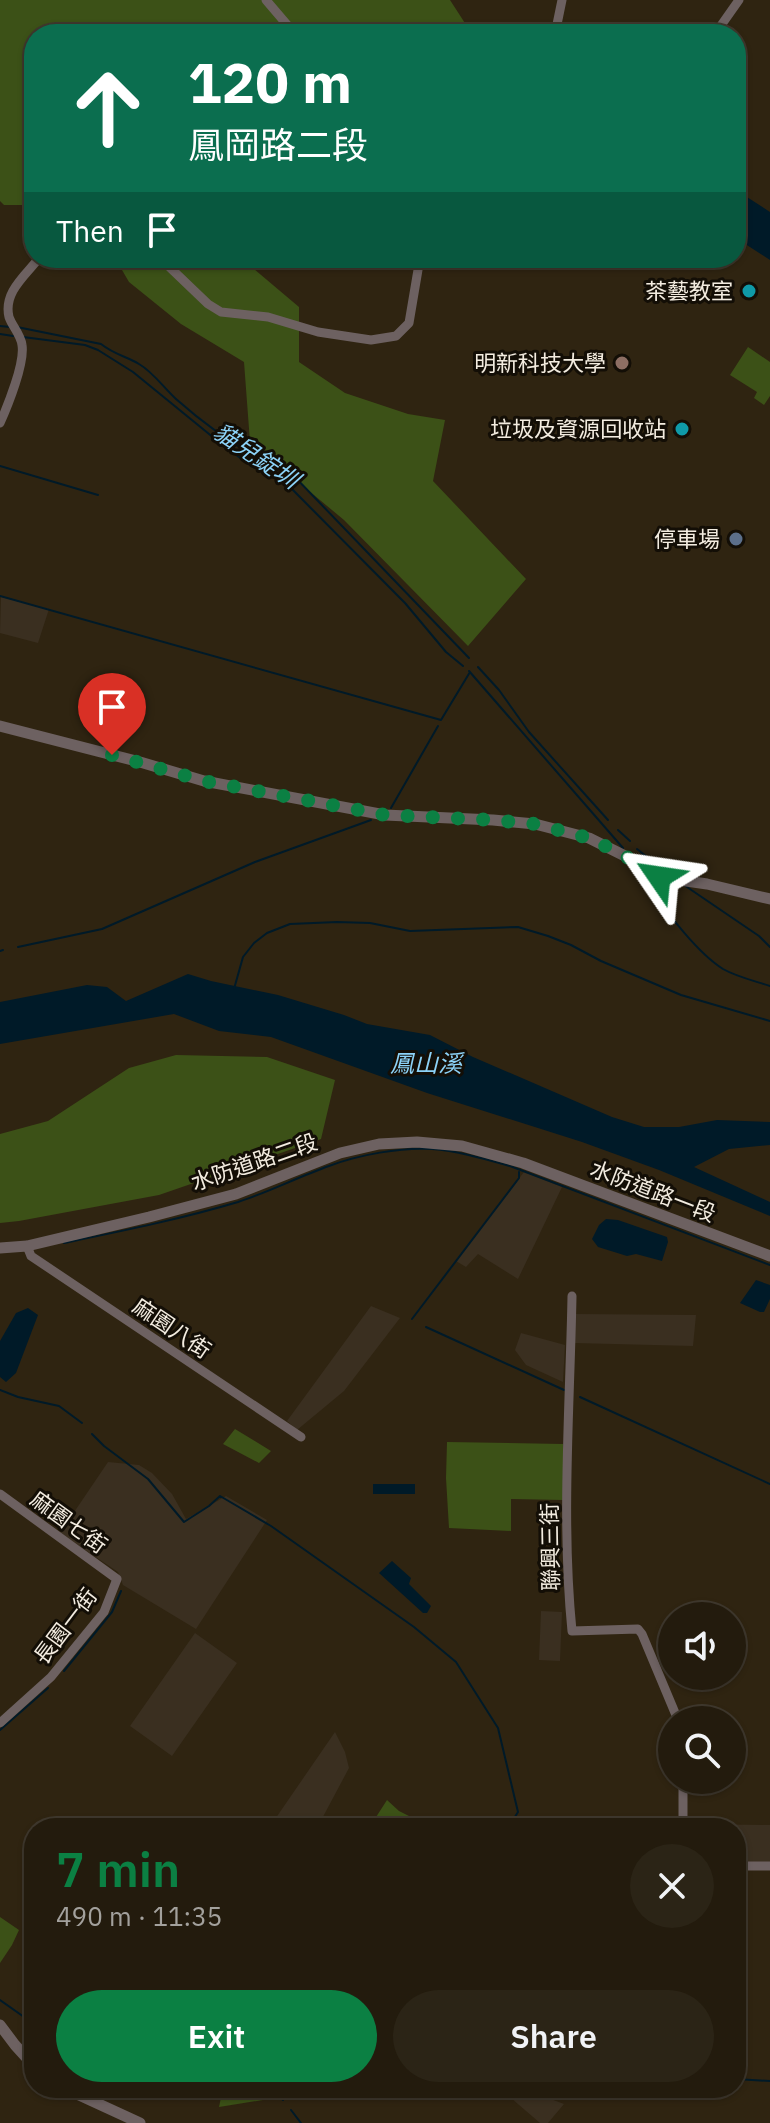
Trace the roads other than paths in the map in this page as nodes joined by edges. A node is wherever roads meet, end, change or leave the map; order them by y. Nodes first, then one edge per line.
1 (266, 0) edge
2 (562, 0) edge
3 (739, 0) edge
4 (286, 24) edge
5 (557, 24) edge
6 (722, 24) edge
7 (30, 268) edge
8 (170, 268) edge
9 (418, 268) edge
10 (0, 423) edge
11 (0, 726) edge
12 (770, 899) edge
13 (523, 1163) joint
14 (0, 1248) edge
15 (29, 1251) junction
16 (770, 1256) edge
17 (572, 1296) dead end
18 (301, 1437) dead end
19 (0, 1494) edge
20 (117, 1579) joint
21 (672, 1706) edge
22 (0, 1723) edge
23 (683, 1794) edge
24 (683, 1818) edge
25 (746, 1866) edge
26 (770, 1866) edge
27 (0, 2025) edge
28 (24, 2055) edge
29 (82, 2098) edge
30 (140, 2123) edge

1 - 4 street
2 - 5 street
3 - 6 street
7 - 10 street
8 - 9 street
11 - 12 street
13 - 15 street, 水防道路二段
13 - 16 street, 水防道路一段
14 - 15 street, 水防道路二段
15 - 18 street, 麻園八街
17 - 21 street, 聯興三街
19 - 20 street, 麻園七街
20 - 22 street, 長園一街
23 - 24 street
25 - 26 street
27 - 28 street
29 - 30 street

